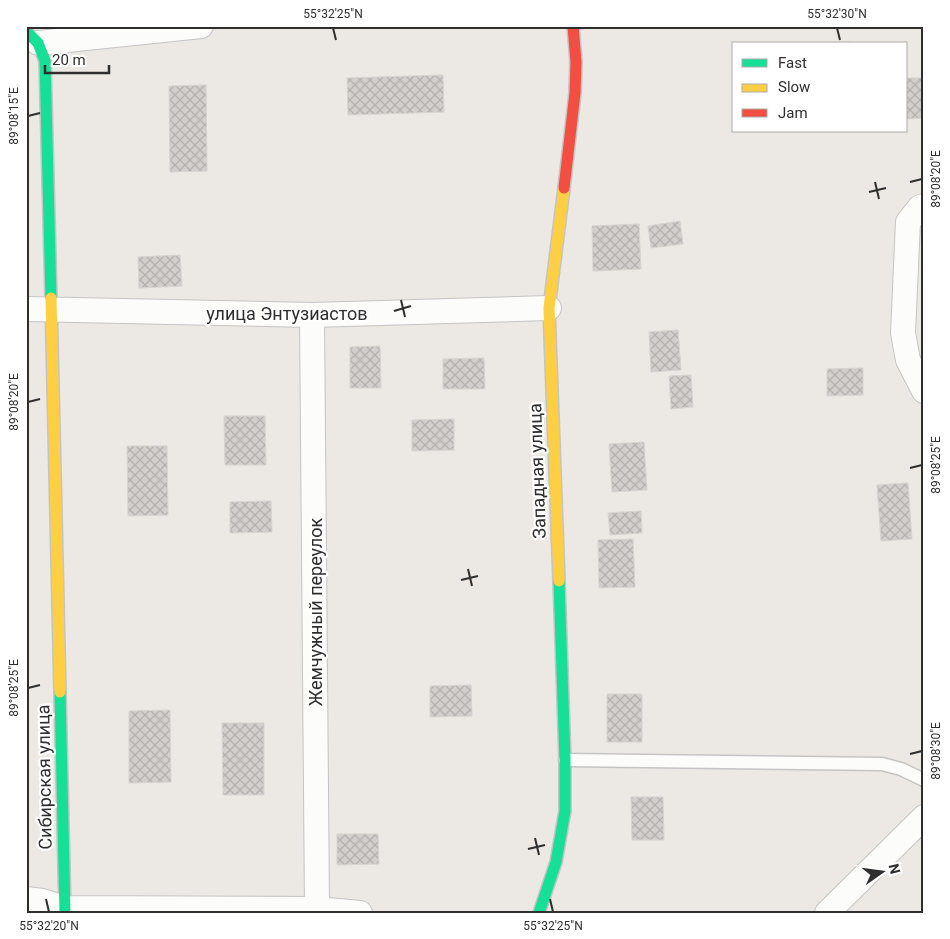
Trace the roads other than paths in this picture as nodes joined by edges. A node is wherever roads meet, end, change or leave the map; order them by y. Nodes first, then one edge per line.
1 (200, 26) edge
2 (573, 26) edge
3 (32, 37) edge
4 (924, 206) edge
5 (549, 308) junction
6 (26, 309) edge
7 (50, 309) junction
8 (312, 315) junction
9 (924, 391) edge
10 (565, 760) junction
11 (924, 780) edge
12 (924, 817) edge
13 (26, 899) edge
14 (317, 909) junction
15 (65, 910) edge
16 (360, 913) edge
17 (539, 913) edge
18 (827, 913) edge

1 - 3 street
2 - 5 street, Западная улица
3 - 7 street, Сибирская улица
4 - 9 street
5 - 8 street, улица Энтузиастов
5 - 10 street, Западная улица
6 - 7 street, улица Энтузиастов
7 - 8 street, улица Энтузиастов
7 - 15 street, Сибирская улица
8 - 14 street, Жемчужный переулок
10 - 11 lane
10 - 17 street, Западная улица
12 - 18 street
13 - 15 street
14 - 15 street
14 - 16 street

